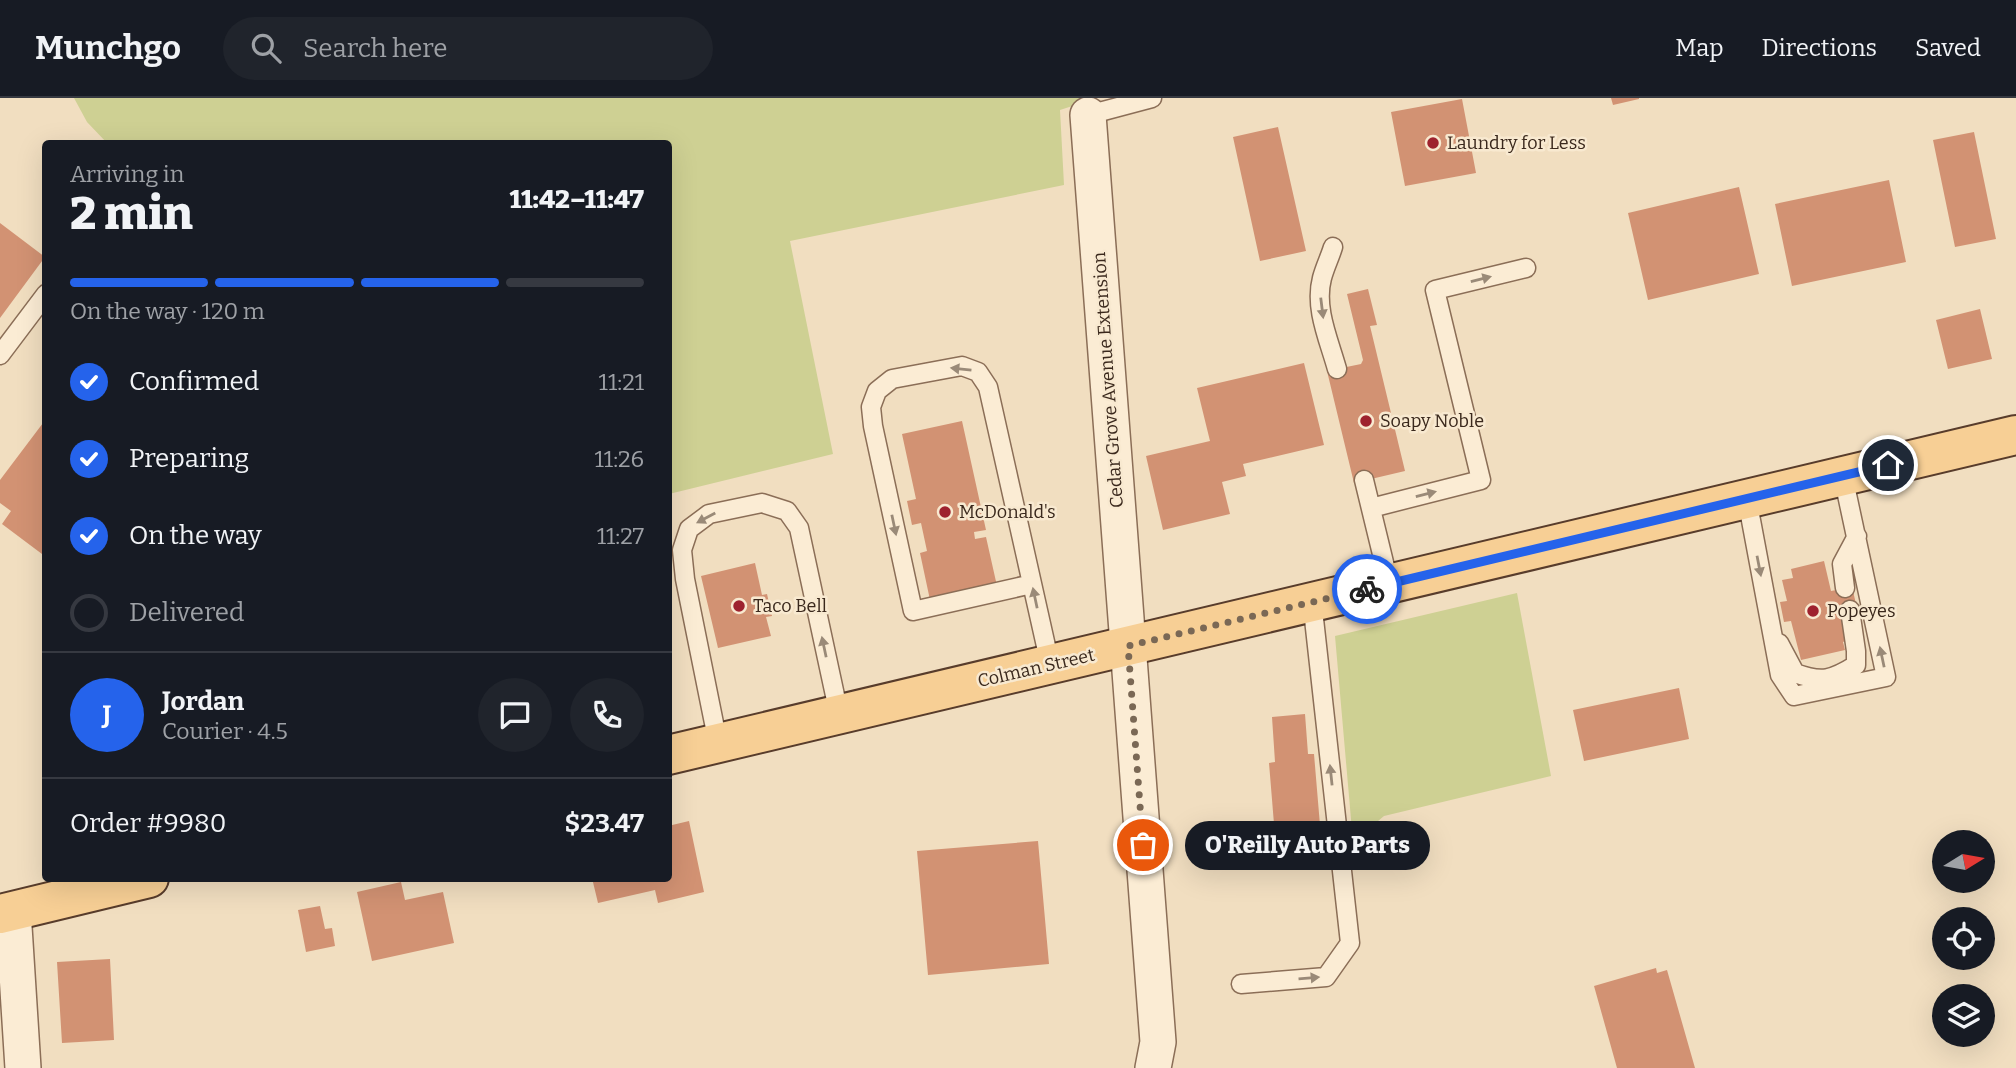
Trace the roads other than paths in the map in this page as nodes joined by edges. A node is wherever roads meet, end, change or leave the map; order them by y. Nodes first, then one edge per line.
1 (1152, 98) edge
2 (1088, 115) joint
3 (1334, 247) dead end
4 (1526, 268) dead end
5 (42, 299) edge
6 (0, 355) edge
7 (1337, 369) dead end
8 (2016, 435) edge
9 (1843, 476) junction
10 (1364, 480) dead end
11 (1747, 499) junction
12 (1371, 508) junction
13 (1857, 537) junction
14 (1389, 583) junction
15 (1032, 584) junction
16 (1845, 588) dead end
17 (1312, 601) junction
18 (1850, 610) dead end
19 (1771, 628) junction
20 (1128, 646) junction
21 (1050, 664) junction
22 (839, 714) junction
23 (718, 743) junction
24 (672, 754) edge
25 (132, 882) edge
26 (7, 912) edge
27 (1241, 984) dead end
28 (23, 1068) edge
29 (1153, 1068) edge

1 - 2 lane
2 - 20 street, Cedar Grove Avenue Extension
3 -> 7 lane
12 -> 4 lane
5 - 6 lane
8 - 9 main road, Colman Street
9 - 11 main road, Colman Street
9 - 13 lane
10 - 12 lane
11 - 14 main road, Colman Street
11 -> 19 lane
12 - 14 lane
13 - 16 lane
19 -> 13 lane
14 - 17 main road, Colman Street
15 -> 15 lane
21 -> 15 lane
17 - 20 main road, Colman Street
27 -> 17 lane
18 - 19 lane
20 - 21 main road, Colman Street
20 - 29 street, Cedar Grove Avenue Extension
21 - 22 main road, Colman Street
22 - 23 main road, Colman Street
22 -> 23 lane
23 - 24 main road, Colman Street
25 - 26 main road
26 - 28 street

